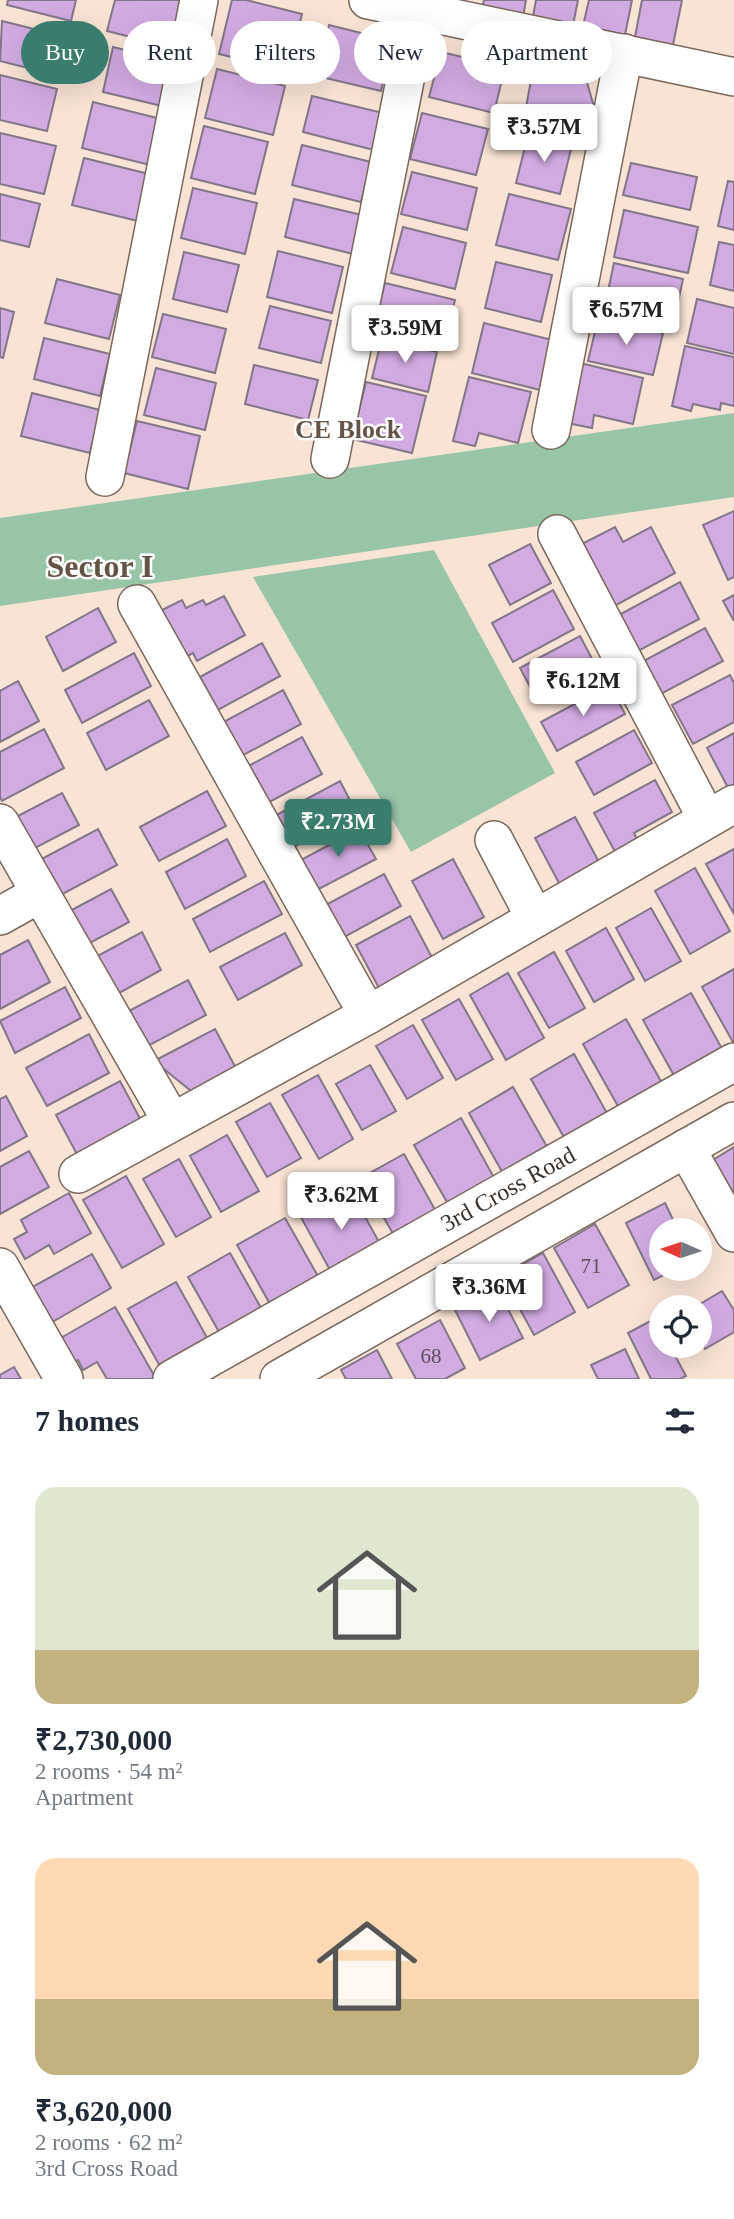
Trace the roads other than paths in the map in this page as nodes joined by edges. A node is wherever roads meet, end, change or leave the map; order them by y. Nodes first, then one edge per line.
1 (199, 0) edge
2 (368, 0) edge
3 (419, 10) junction
4 (624, 53) junction
5 (734, 77) edge
6 (551, 430) dead end
7 (330, 458) dead end
8 (105, 477) dead end
9 (557, 534) dead end
10 (137, 604) dead end
11 (721, 811) edge
12 (0, 823) edge
13 (494, 840) dead end
14 (39, 894) junction
15 (0, 916) edge
16 (535, 918) junction
17 (368, 1016) junction
18 (734, 1062) edge
19 (734, 1121) edge
20 (172, 1122) junction
21 (686, 1149) junction
22 (78, 1174) dead end
23 (513, 1186) junction
24 (539, 1232) junction
25 (734, 1233) edge
26 (0, 1267) edge
27 (334, 1365) edge
28 (209, 1370) edge
29 (65, 1379) edge
30 (172, 1379) edge
31 (279, 1379) edge

1 - 8 street
2 - 3 street
3 - 4 street
3 - 7 street
4 - 5 street
4 - 6 street
9 - 11 street
10 - 17 street
11 - 16 street
12 - 14 street
13 - 16 street
14 - 15 street
14 - 20 street
16 - 17 street
17 - 20 street
18 - 23 street, 3rd Cross Road
19 - 21 street
20 - 22 street
21 - 24 street
21 - 25 street
23 - 24 street
23 - 28 street, 3rd Cross Road
24 - 27 street
26 - 29 street
27 - 31 street
28 - 30 street, 3rd Cross Road

